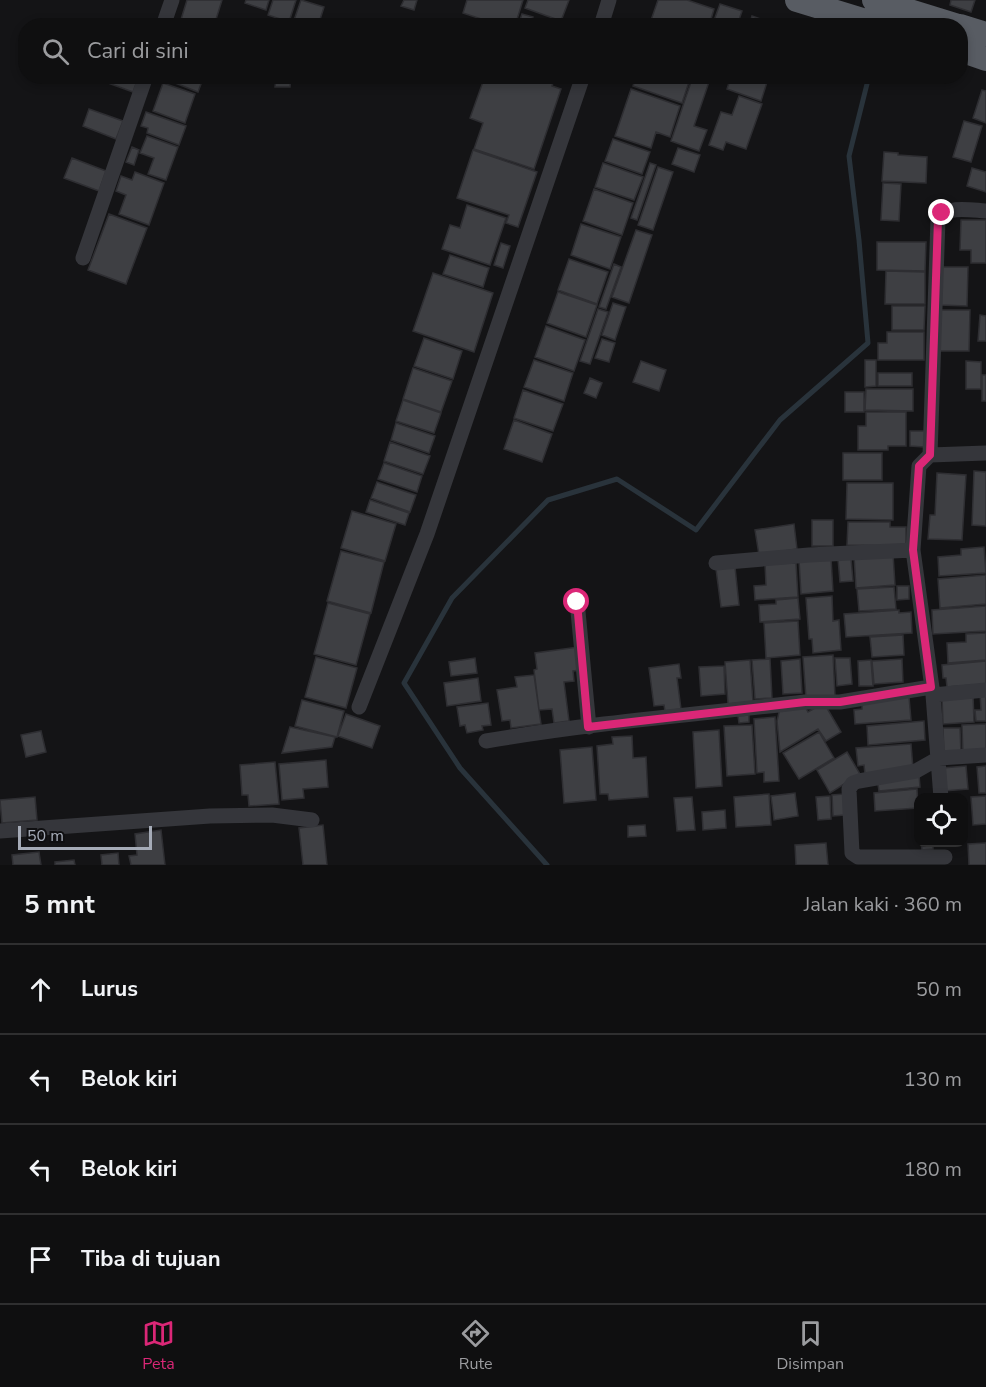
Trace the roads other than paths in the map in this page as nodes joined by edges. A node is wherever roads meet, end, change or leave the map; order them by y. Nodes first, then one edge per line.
1 (172, 0) edge
2 (609, 0) edge
3 (797, 0) edge
4 (874, 0) edge
5 (166, 18) edge
6 (603, 18) edge
7 (855, 18) edge
8 (934, 18) edge
9 (968, 29) edge
10 (986, 34) edge
11 (968, 52) edge
12 (986, 58) edge
13 (143, 84) edge
14 (580, 84) edge
15 (986, 211) edge
16 (83, 258) dead end
17 (986, 453) edge
18 (930, 455) junction
19 (913, 550) junction
20 (716, 563) dead end
21 (577, 602) dead end
22 (986, 690) edge
23 (932, 691) junction
24 (359, 707) dead end
25 (588, 727) junction
26 (486, 741) dead end
27 (986, 755) edge
28 (939, 758) junction
29 (941, 793) edge
30 (312, 820) dead end
31 (0, 831) edge
32 (945, 855) edge

1 - 5 street
2 - 6 street
3 - 7 highway
4 - 8 highway
9 - 10 highway
11 - 12 highway
13 - 16 street
14 - 24 street
15 - 18 street
17 - 18 street
18 - 19 street
19 - 20 street
19 - 23 street
21 - 25 street
22 - 23 street
23 - 25 street
23 - 28 street
25 - 26 street
27 - 28 street
28 - 29 street
28 - 32 street
30 - 31 street

